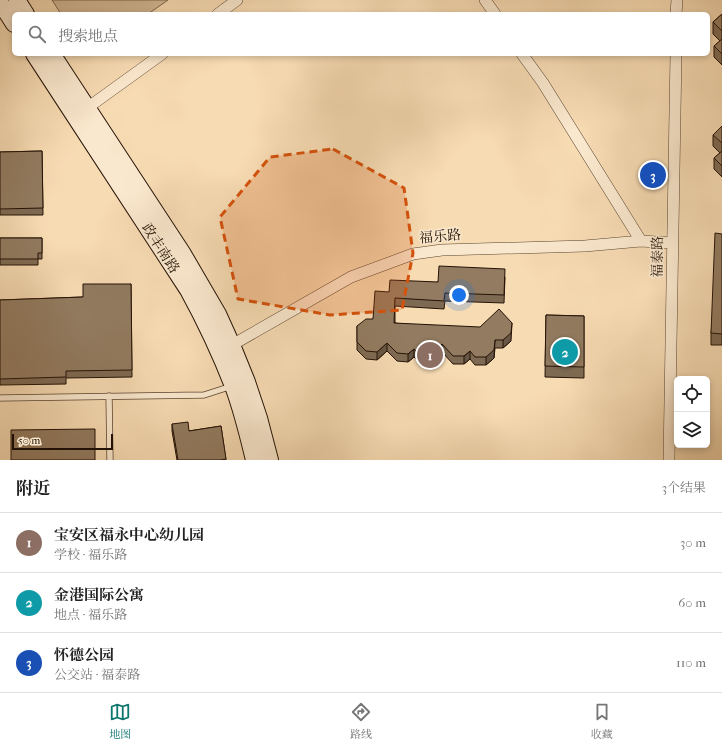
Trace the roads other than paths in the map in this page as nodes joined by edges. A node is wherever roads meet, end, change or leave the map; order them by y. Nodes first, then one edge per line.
1 (17, 0) edge
2 (237, 0) edge
3 (485, 0) edge
4 (677, 0) edge
5 (0, 2) edge
6 (25, 12) edge
7 (221, 12) edge
8 (494, 12) edge
9 (676, 12) edge
10 (12, 21) edge
11 (36, 56) edge
12 (53, 56) edge
13 (159, 56) edge
14 (523, 56) edge
15 (676, 56) edge
16 (81, 112) junction
17 (641, 242) junction
18 (672, 243) junction
19 (232, 345) junction
20 (233, 386) junction
21 (109, 396) junction
22 (0, 398) edge
23 (110, 460) edge
24 (254, 460) edge
25 (270, 460) edge
26 (669, 460) edge

1 - 6 main road
2 - 7 street
3 - 8 street
4 - 9 street
5 - 10 main road
11 - 16 main road, 政丰南路
12 - 16 main road, 政丰南路
13 - 16 street
14 - 17 street
15 - 18 street, 福泰路
16 - 19 main road, 政丰南路
16 - 20 main road, 政丰南路
17 - 18 street, 福乐路
17 - 19 street, 福乐路
18 - 26 street, 福泰路
19 - 25 main road, 政丰南路
20 - 21 lane
20 - 24 main road, 政丰南路
21 - 22 lane
21 - 23 lane

